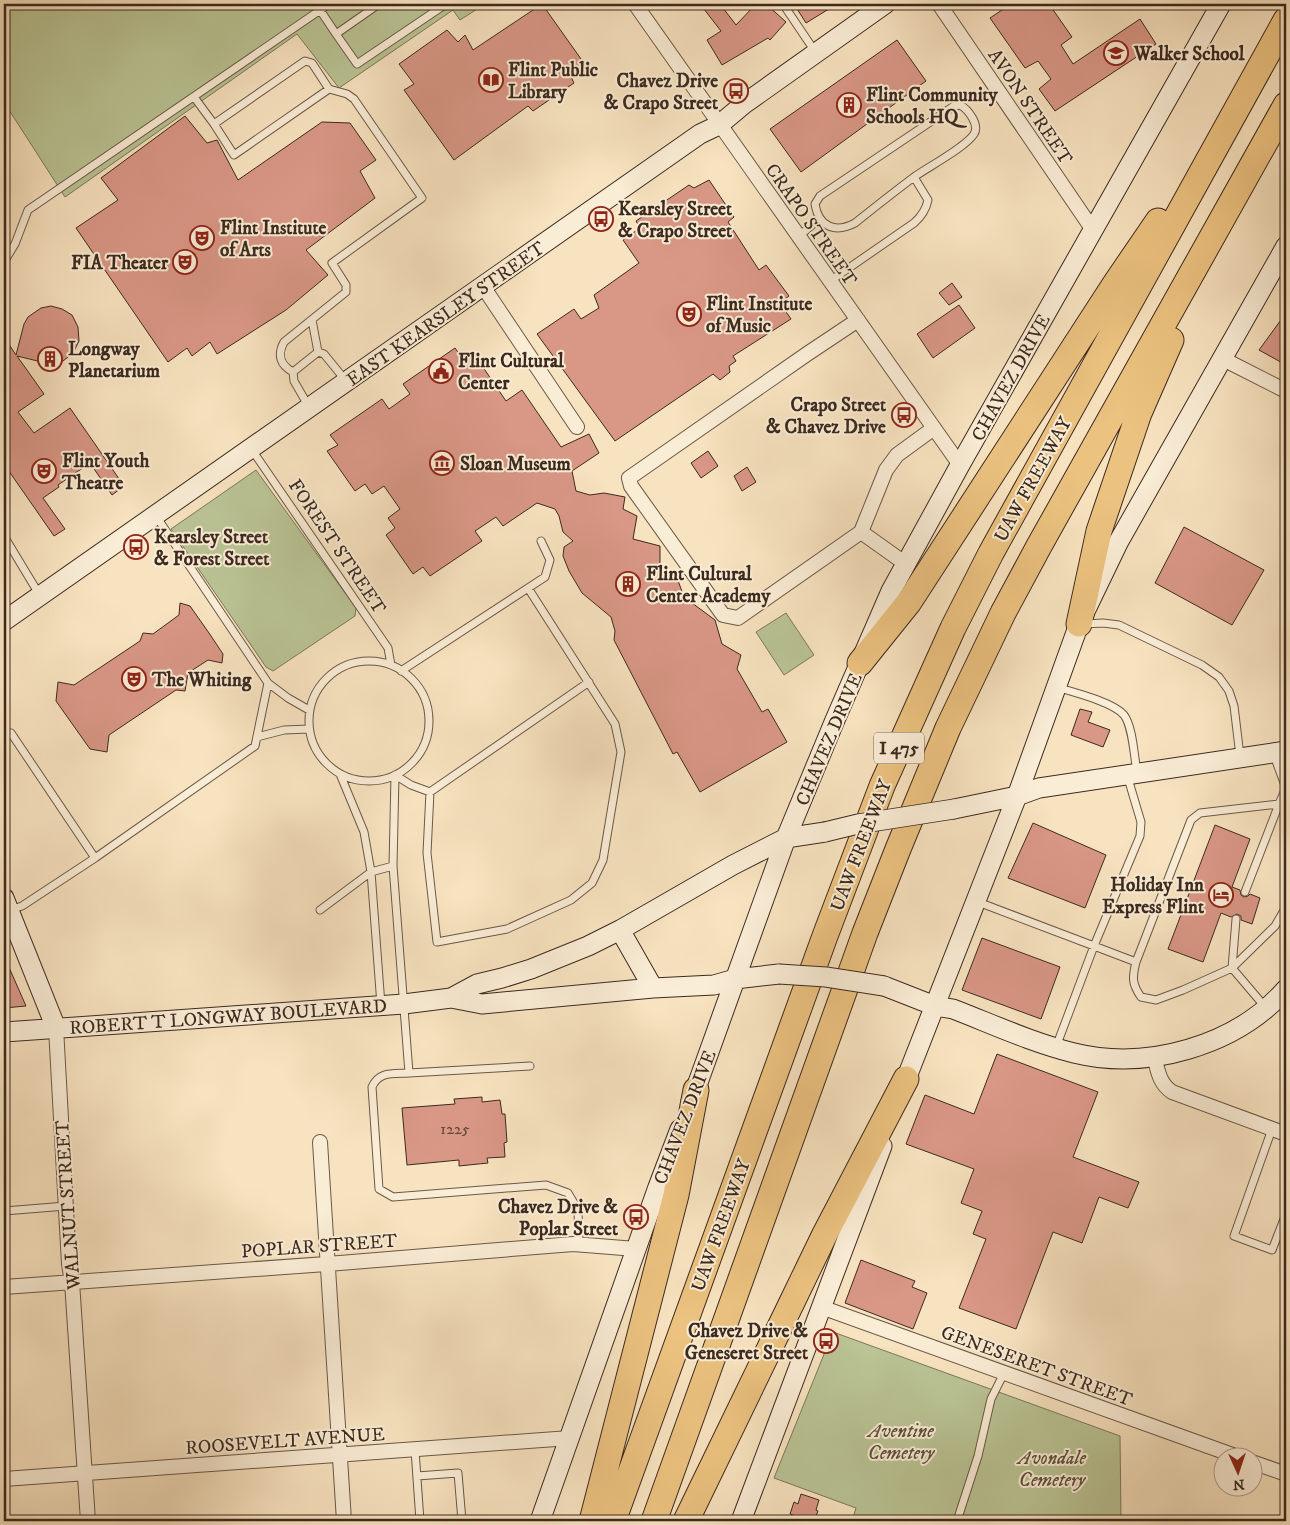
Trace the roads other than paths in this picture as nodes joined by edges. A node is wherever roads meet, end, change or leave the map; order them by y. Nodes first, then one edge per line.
1 (329, 4) edge
2 (379, 4) edge
3 (446, 4) edge
4 (634, 4) edge
5 (783, 4) edge
6 (885, 4) edge
7 (939, 4) edge
8 (1221, 4) edge
9 (320, 10) junction
10 (1286, 20) edge
11 (336, 34) junction
12 (816, 53) junction
13 (329, 89) junction
14 (1246, 93) junction
15 (194, 97) junction
16 (1286, 105) edge
17 (214, 124) junction
18 (719, 125) junction
19 (1250, 171) junction
20 (914, 177) junction
21 (820, 218) junction
22 (1093, 230) junction
23 (798, 237) junction
24 (1286, 246) edge
25 (4, 262) edge
26 (830, 281) junction
27 (482, 285) junction
28 (312, 320) junction
29 (858, 320) junction
30 (318, 352) junction
31 (1223, 359) junction
32 (293, 372) junction
33 (347, 382) junction
34 (1286, 392) edge
35 (309, 407) junction
36 (577, 427) dead end
37 (934, 428) junction
38 (251, 448) junction
39 (960, 465) junction
40 (156, 515) junction
41 (861, 532) junction
42 (4, 536) edge
43 (542, 541) dead end
44 (906, 564) junction
45 (528, 588) junction
46 (40, 596) junction
47 (4, 622) edge
48 (1078, 624) junction
49 (860, 663) junction
50 (391, 665) junction
51 (401, 671) junction
52 (589, 682) junction
53 (268, 683) junction
54 (1056, 687) junction
55 (309, 710) junction
56 (308, 729) junction
57 (11, 732) dead end
58 (258, 737) junction
59 (1280, 752) edge
60 (1240, 758) junction
61 (340, 774) junction
62 (1132, 774) junction
63 (396, 775) junction
64 (430, 792) junction
65 (1017, 796) junction
66 (1279, 804) junction
67 (1286, 811) edge
68 (786, 838) junction
69 (95, 858) junction
70 (392, 866) junction
71 (371, 872) junction
72 (1245, 892) dead end
73 (975, 901) junction
74 (5, 906) edge
75 (1286, 908) edge
76 (320, 910) dead end
77 (1236, 918) dead end
78 (620, 930) junction
79 (1094, 946) junction
80 (1136, 962) junction
81 (1232, 968) junction
82 (735, 979) junction
83 (654, 988) junction
84 (1286, 989) edge
85 (452, 998) junction
86 (404, 1004) junction
87 (381, 1005) junction
88 (935, 1006) junction
89 (1266, 1008) junction
90 (56, 1028) junction
91 (4, 1032) edge
92 (1056, 1048) junction
93 (1154, 1056) junction
94 (530, 1066) dead end
95 (409, 1073) junction
96 (906, 1080) junction
97 (696, 1090) junction
98 (1272, 1129) junction
99 (1286, 1134) edge
100 (320, 1142) dead end
101 (67, 1206) junction
102 (4, 1211) edge
103 (1286, 1214) edge
104 (579, 1244) junction
105 (636, 1249) junction
106 (328, 1264) junction
107 (72, 1282) junction
108 (4, 1287) edge
109 (821, 1307) junction
110 (1004, 1373) junction
111 (570, 1438) junction
112 (1213, 1448) edge
113 (415, 1450) junction
114 (340, 1455) junction
115 (1262, 1466) edge
116 (85, 1473) junction
117 (1286, 1474) edge
118 (417, 1476) junction
119 (4, 1478) edge
120 (88, 1521) edge
121 (344, 1521) edge
122 (420, 1521) edge
123 (462, 1521) edge
124 (540, 1521) edge
125 (592, 1521) edge
126 (613, 1521) edge
127 (654, 1521) edge
128 (686, 1521) edge
129 (741, 1521) edge
130 (956, 1521) edge

1 - 9 lane
2 - 11 lane
3 - 11 lane
4 - 18 street, CRAPO STREET
5 - 12 lane
6 - 12 main road, EAST KEARSLEY STREET
7 - 22 street, AVON STREET
8 - 22 main road, CHAVEZ DRIVE
9 - 11 lane
9 - 15 lane
10 - 14 highway, UAW FREEWAY / I 475
12 - 18 main road, EAST KEARSLEY STREET
13 - 17 lane
13 - 17 lane
13 - 28 lane
14 - 49 highway
14 - 126 highway, UAW FREEWAY / I 475
15 - 17 lane
15 - 25 lane
16 - 19 highway, UAW FREEWAY / I 475
18 - 23 street, CRAPO STREET
18 - 27 main road, EAST KEARSLEY STREET
19 - 48 highway
19 - 127 highway, UAW FREEWAY / I 475
20 - 21 lane
20 - 21 lane
20 - 26 lane
21 - 23 lane
22 - 39 main road, CHAVEZ DRIVE
23 - 26 street, CRAPO STREET
24 - 31 main road
26 - 29 street, CRAPO STREET
27 - 33 main road, EAST KEARSLEY STREET
27 - 36 street
28 - 30 lane
28 - 32 lane
29 - 37 street, CRAPO STREET
29 - 41 street
30 - 32 lane
30 - 33 lane
31 - 34 street
31 - 48 main road
32 - 35 lane
33 - 35 main road, EAST KEARSLEY STREET
35 - 38 main road, EAST KEARSLEY STREET
37 - 39 street, CRAPO STREET
37 - 41 street
38 - 40 main road, EAST KEARSLEY STREET
38 - 50 lane, FOREST STREET
39 - 44 main road, CHAVEZ DRIVE
40 - 46 main road, EAST KEARSLEY STREET
40 - 53 lane
41 - 44 street
42 - 46 lane
43 - 45 lane
44 - 49 main road, CHAVEZ DRIVE
45 - 51 lane
45 - 52 lane
46 - 47 main road, EAST KEARSLEY STREET
48 - 54 main road
48 - 60 lane
49 - 68 main road, CHAVEZ DRIVE
50 - 51 lane
50 - 55 lane
51 - 63 lane
52 - 64 lane
52 - 64 lane
53 - 55 lane
53 - 58 lane
54 - 62 lane
54 - 65 main road
55 - 56 lane
56 - 58 lane
56 - 61 lane
57 - 69 lane
58 - 69 lane
59 - 60 main road, ROBERT T LONGWAY BOULEVARD
59 - 66 lane
60 - 62 main road, ROBERT T LONGWAY BOULEVARD
61 - 63 lane
61 - 71 lane
62 - 65 main road, ROBERT T LONGWAY BOULEVARD
62 - 79 lane
63 - 64 lane
63 - 70 lane
65 - 68 main road, ROBERT T LONGWAY BOULEVARD, bridge
65 - 73 main road
66 - 67 lane
66 - 72 lane
66 - 80 lane
68 - 78 main road, ROBERT T LONGWAY BOULEVARD
68 - 82 main road, CHAVEZ DRIVE
69 - 74 lane
70 - 71 lane
70 - 86 lane
71 - 76 lane
71 - 87 lane
73 - 79 lane
73 - 88 main road
74 - 90 main road, WALNUT STREET
75 - 81 lane
77 - 81 lane
78 - 83 main road
78 - 85 main road, ROBERT T LONGWAY BOULEVARD
79 - 80 lane
79 - 92 lane
80 - 81 lane
81 - 89 lane
82 - 83 main road, ROBERT T LONGWAY BOULEVARD
82 - 88 main road, ROBERT T LONGWAY BOULEVARD, bridge
82 - 97 main road, CHAVEZ DRIVE
83 - 85 main road, ROBERT T LONGWAY BOULEVARD
84 - 89 main road, ROBERT T LONGWAY BOULEVARD
85 - 86 main road, ROBERT T LONGWAY BOULEVARD
86 - 87 main road, ROBERT T LONGWAY BOULEVARD
86 - 95 lane
87 - 90 main road, ROBERT T LONGWAY BOULEVARD
88 - 92 main road, ROBERT T LONGWAY BOULEVARD
88 - 96 main road
89 - 93 main road, ROBERT T LONGWAY BOULEVARD
90 - 91 main road, ROBERT T LONGWAY BOULEVARD
90 - 101 street, WALNUT STREET
92 - 93 main road, ROBERT T LONGWAY BOULEVARD
93 - 98 street
94 - 95 lane
95 - 104 lane
96 - 109 main road
96 - 128 highway
97 - 105 main road, CHAVEZ DRIVE
97 - 125 highway
98 - 99 street
98 - 103 lane
100 - 106 street
101 - 102 lane
101 - 107 street, WALNUT STREET
104 - 105 street, POPLAR STREET
104 - 106 street, POPLAR STREET
105 - 111 main road, CHAVEZ DRIVE
106 - 107 street, POPLAR STREET
106 - 114 street
107 - 108 street, POPLAR STREET
107 - 116 street, WALNUT STREET
109 - 110 street, GENESERET STREET
109 - 129 main road
110 - 112 street, GENESERET STREET
110 - 130 lane
111 - 113 street, ROOSEVELT AVENUE
111 - 124 main road, CHAVEZ DRIVE
113 - 114 street, ROOSEVELT AVENUE
113 - 118 lane
114 - 116 street, ROOSEVELT AVENUE
114 - 121 street
115 - 117 street
116 - 119 street, ROOSEVELT AVENUE
116 - 120 street, WALNUT STREET
118 - 122 lane
118 - 123 lane

